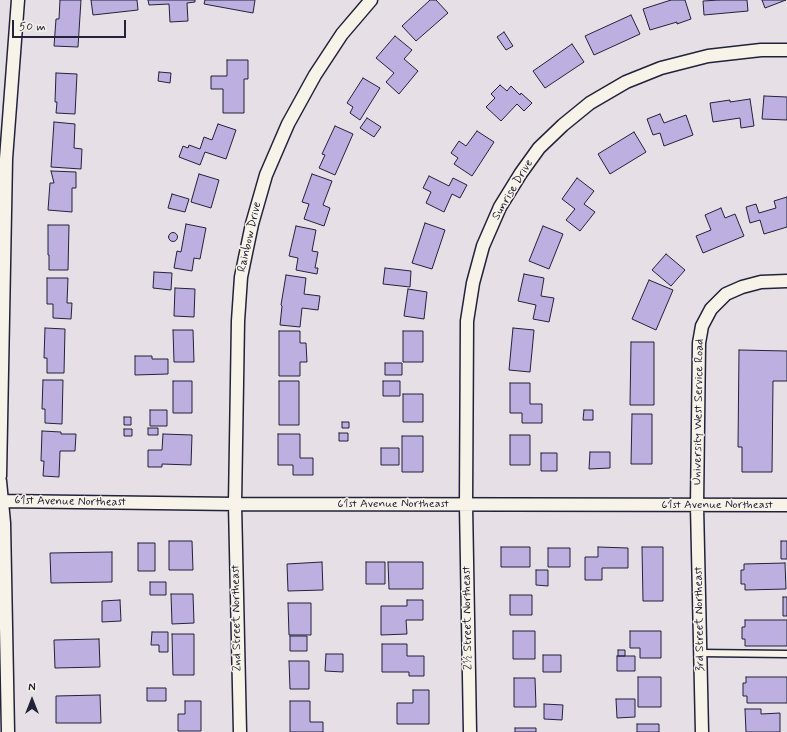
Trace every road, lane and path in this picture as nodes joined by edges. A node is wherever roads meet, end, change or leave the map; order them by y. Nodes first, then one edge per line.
1 (18, 0) edge
2 (370, 0) edge
3 (787, 50) edge
4 (787, 281) edge
5 (0, 476) edge
6 (0, 481) edge
7 (1, 501) edge
8 (235, 504) junction
9 (466, 505) junction
10 (787, 505) edge
11 (697, 506) junction
12 (700, 653) junction
13 (787, 654) edge
14 (8, 732) edge
15 (240, 732) edge
16 (470, 732) edge
17 (702, 732) edge

1 - 5 street
2 - 8 street, Rainbow Drive
3 - 9 street, Sunrise Drive
4 - 11 street, University West Service Road
6 - 7 street
7 - 8 street, 61st Avenue Northeast
7 - 14 street
8 - 9 street, 61st Avenue Northeast
8 - 15 street, 2nd Street Northeast
9 - 11 street, 61st Avenue Northeast
9 - 16 street, 2½ Street Northeast
10 - 11 street, 61st Avenue Northeast
11 - 12 street, 3rd Street Northeast
12 - 13 lane
12 - 17 street, 3rd Street Northeast

